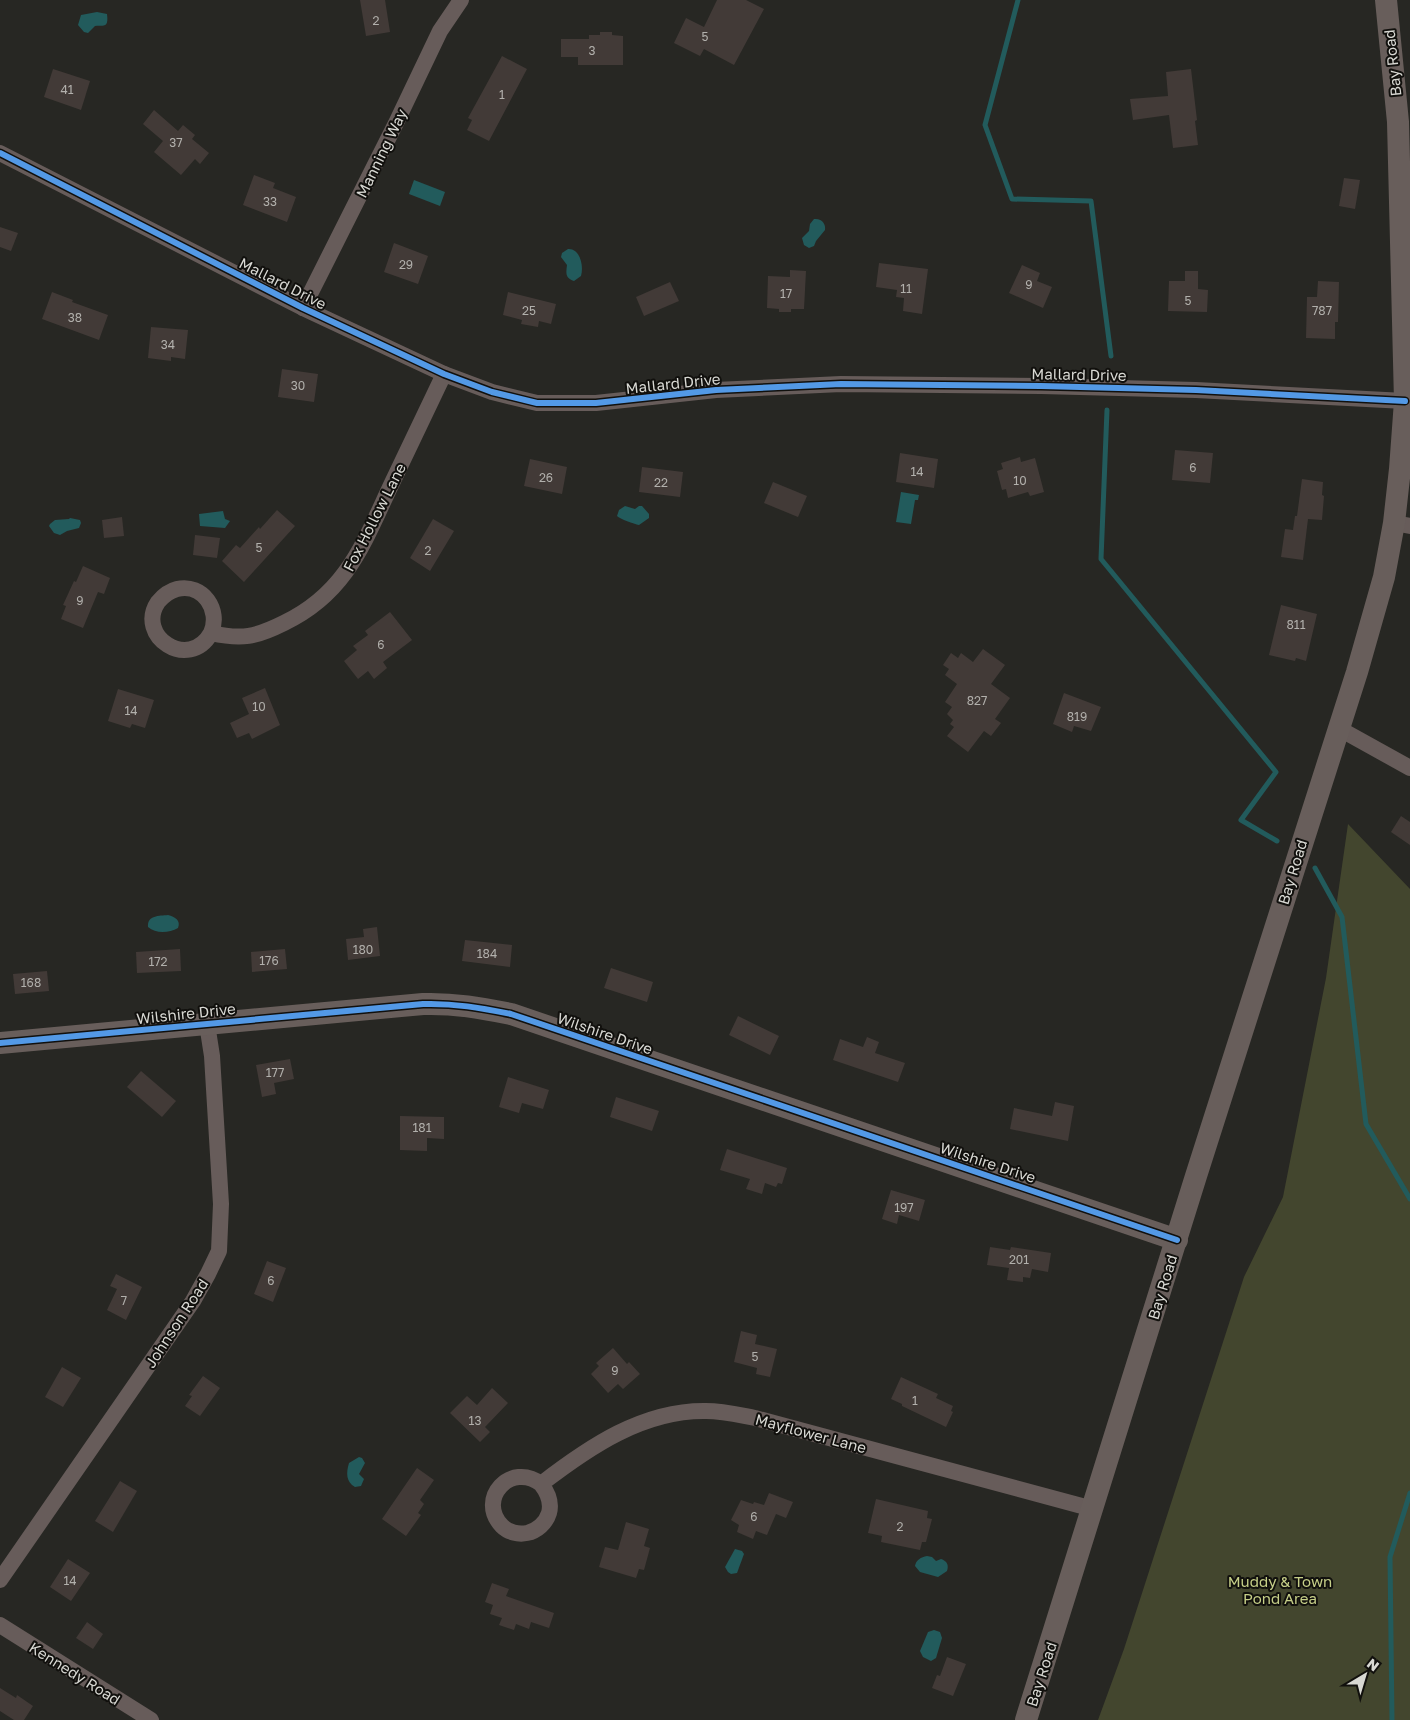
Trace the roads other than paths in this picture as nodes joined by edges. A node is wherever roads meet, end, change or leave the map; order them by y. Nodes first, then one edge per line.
1 (461, 0) edge
2 (1386, 0) edge
3 (0, 153) edge
4 (303, 308) junction
5 (444, 374) junction
6 (1404, 401) junction
7 (1402, 524) edge
8 (211, 633) dead end
9 (1338, 728) junction
10 (1410, 768) edge
11 (208, 1024) junction
12 (0, 1043) edge
13 (1177, 1240) junction
14 (541, 1484) dead end
15 (1093, 1509) junction
16 (0, 1580) edge
17 (0, 1625) edge
18 (150, 1720) edge
19 (1026, 1720) edge

1 - 4 street, Manning Way
2 - 6 main road, Bay Road
3 - 4 street, Mallard Drive
4 - 5 street, Mallard Drive
5 - 6 street, Mallard Drive
5 - 8 street, Fox Hollow Lane
6 - 7 main road, Bay Road
7 - 9 main road, Bay Road
9 - 10 street
9 - 13 main road, Bay Road
11 - 12 main road, Wilshire Drive
11 - 13 main road, Wilshire Drive
11 - 16 street, Johnson Road
13 - 15 main road, Bay Road
14 - 15 street, Mayflower Lane
15 - 19 main road, Bay Road
17 - 18 street, Kennedy Road

